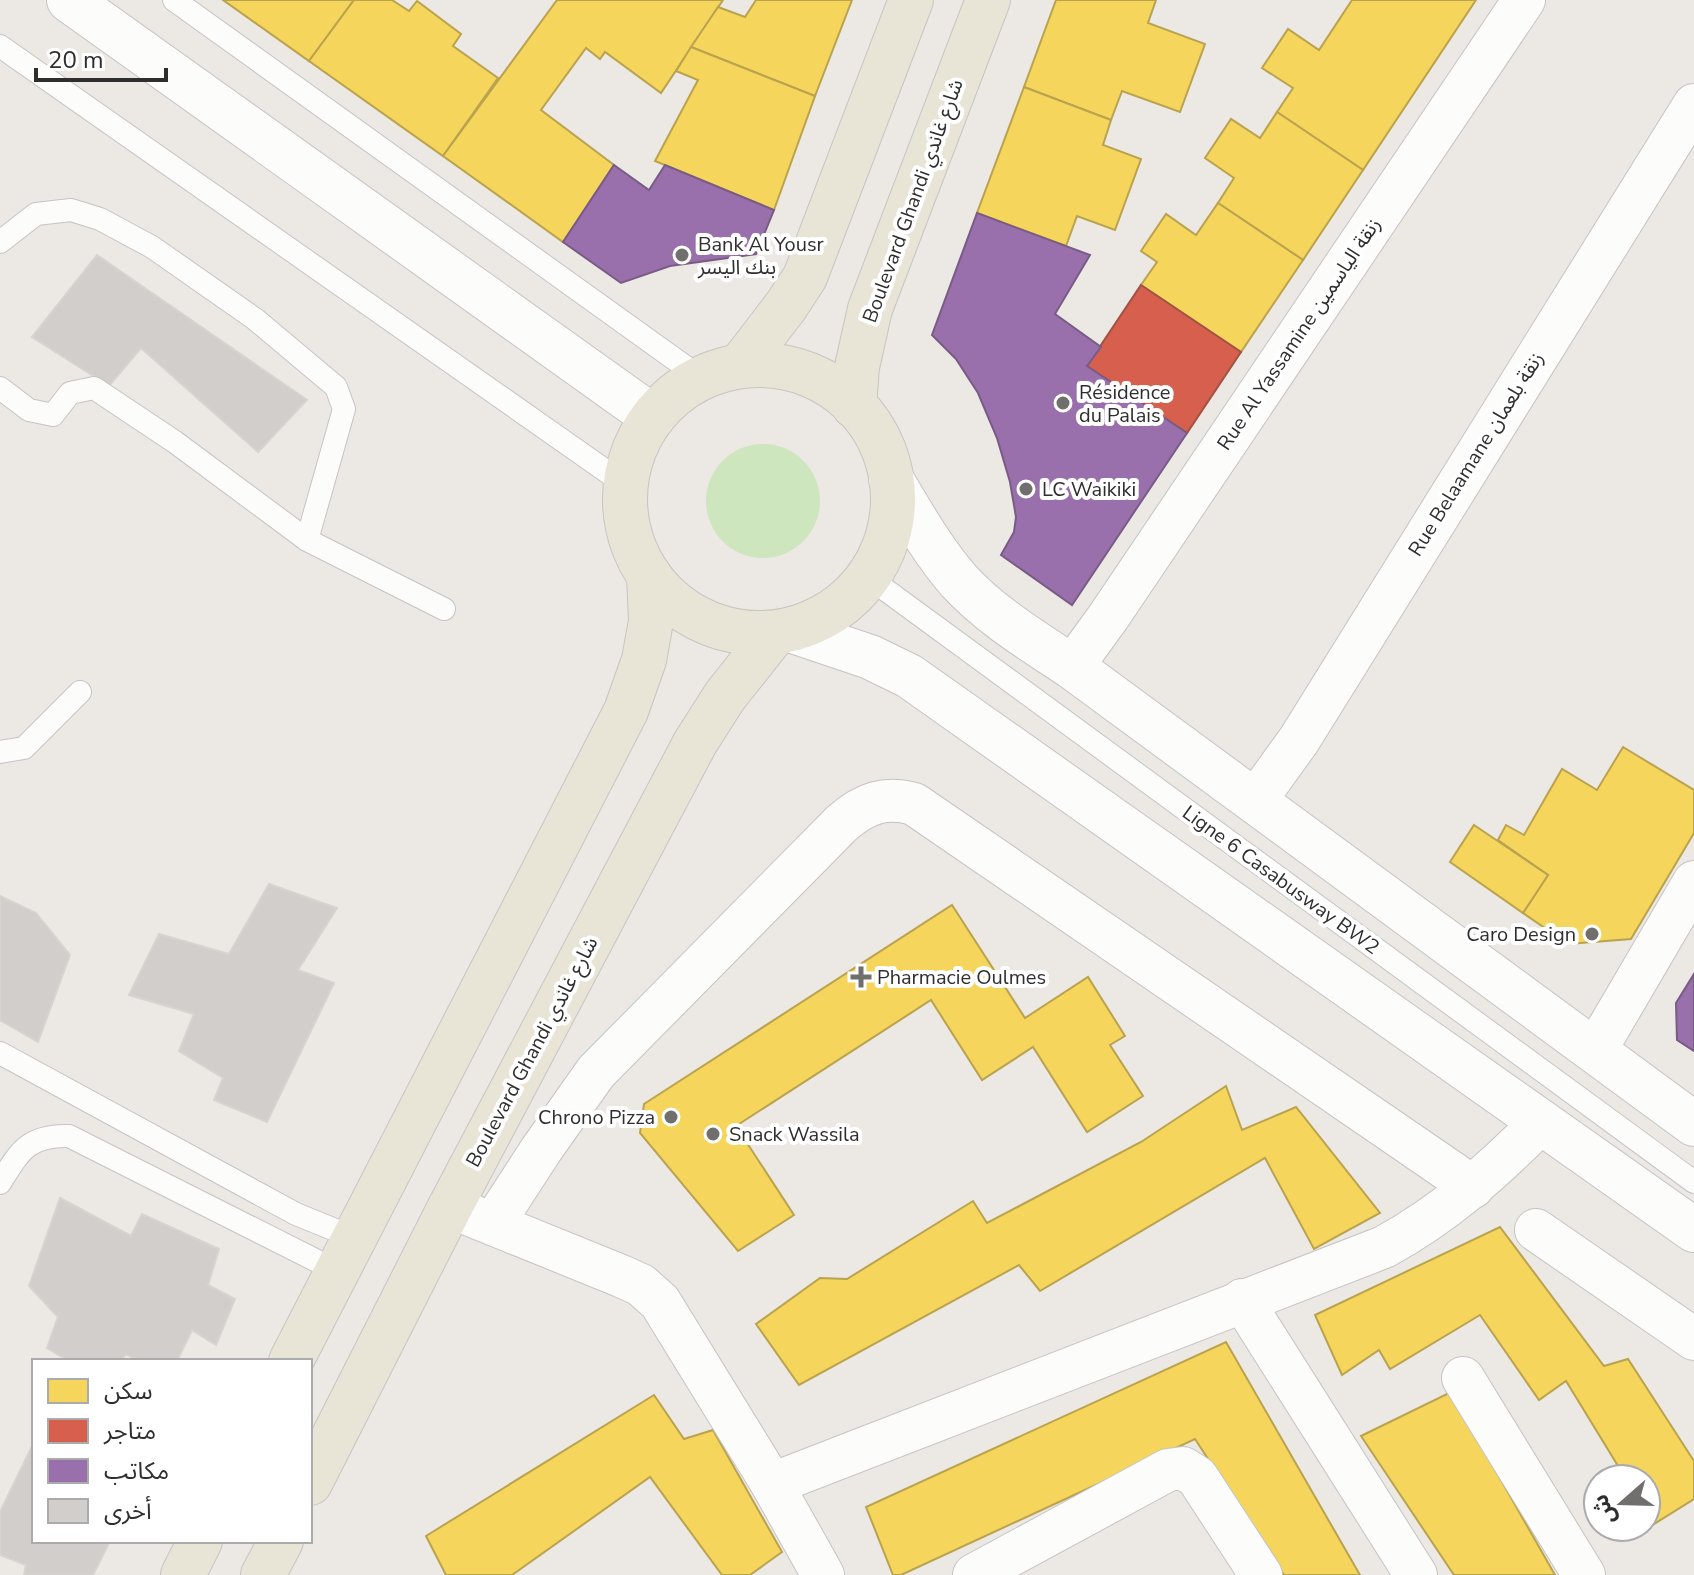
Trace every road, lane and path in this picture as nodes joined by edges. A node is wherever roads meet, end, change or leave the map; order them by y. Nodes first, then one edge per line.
1 (69, 0) edge
2 (174, 0) edge
3 (911, 0) edge
4 (988, 0) edge
5 (1524, 0) edge
6 (0, 46) edge
7 (1694, 105) edge
8 (0, 242) edge
9 (721, 372) junction
10 (0, 388) edge
11 (854, 406) junction
12 (653, 417) junction
13 (891, 479) junction
14 (626, 485) junction
15 (307, 540) junction
16 (649, 575) junction
17 (868, 577) junction
18 (444, 609) dead end
19 (782, 631) junction
20 (1072, 667) junction
21 (80, 692) dead end
22 (0, 752) edge
23 (1255, 801) junction
24 (1694, 882) edge
25 (1595, 1051) junction
26 (0, 1053) edge
27 (1540, 1123) junction
28 (1694, 1124) edge
29 (1694, 1182) edge
30 (0, 1183) edge
31 (1473, 1187) junction
32 (450, 1207) junction
33 (493, 1224) junction
34 (1536, 1230) dead end
35 (1694, 1230) edge
36 (346, 1254) junction
37 (1242, 1300) junction
38 (1694, 1339) edge
39 (292, 1359) edge
40 (1463, 1378) dead end
41 (312, 1479) edge
42 (772, 1484) junction
43 (199, 1543) edge
44 (280, 1543) edge
45 (986, 1572) edge
46 (819, 1573) edge
47 (183, 1575) edge
48 (263, 1575) edge
49 (1261, 1575) edge
50 (1416, 1575) edge
51 (1584, 1575) edge

1 - 12 main road
2 - 9 lane
3 - 9 main road
4 - 11 main road, Boulevard Ghandi شارع غاندي
5 - 20 street, Rue Al Yassamine زنقة الياسمين
6 - 14 lane
7 - 23 street, Rue Belaamane زنقة بلعمان
8 - 15 lane
9 - 11 main road
9 - 12 main road
10 - 15 lane
11 - 13 main road
12 - 14 main road
13 - 17 main road
13 - 20 main road
14 - 16 main road
15 - 18 lane
16 - 19 main road
16 - 36 main road
17 - 19 main road
17 - 29 lane, Ligne 6 Casabusway BW2
19 - 27 main road
19 - 32 main road, Boulevard Ghandi شارع غاندي
20 - 23 main road
21 - 22 lane
23 - 25 main road
24 - 25 street
25 - 28 main road
26 - 36 lane
27 - 31 street
27 - 35 main road
30 - 36 lane
31 - 33 street
31 - 37 street
32 - 33 street
32 - 41 main road, Boulevard Ghandi شارع غاندي
33 - 42 street
34 - 38 street
36 - 39 main road
37 - 42 street
37 - 50 street
40 - 51 street
42 - 46 street
43 - 47 main road
44 - 48 main road
45 - 49 street

